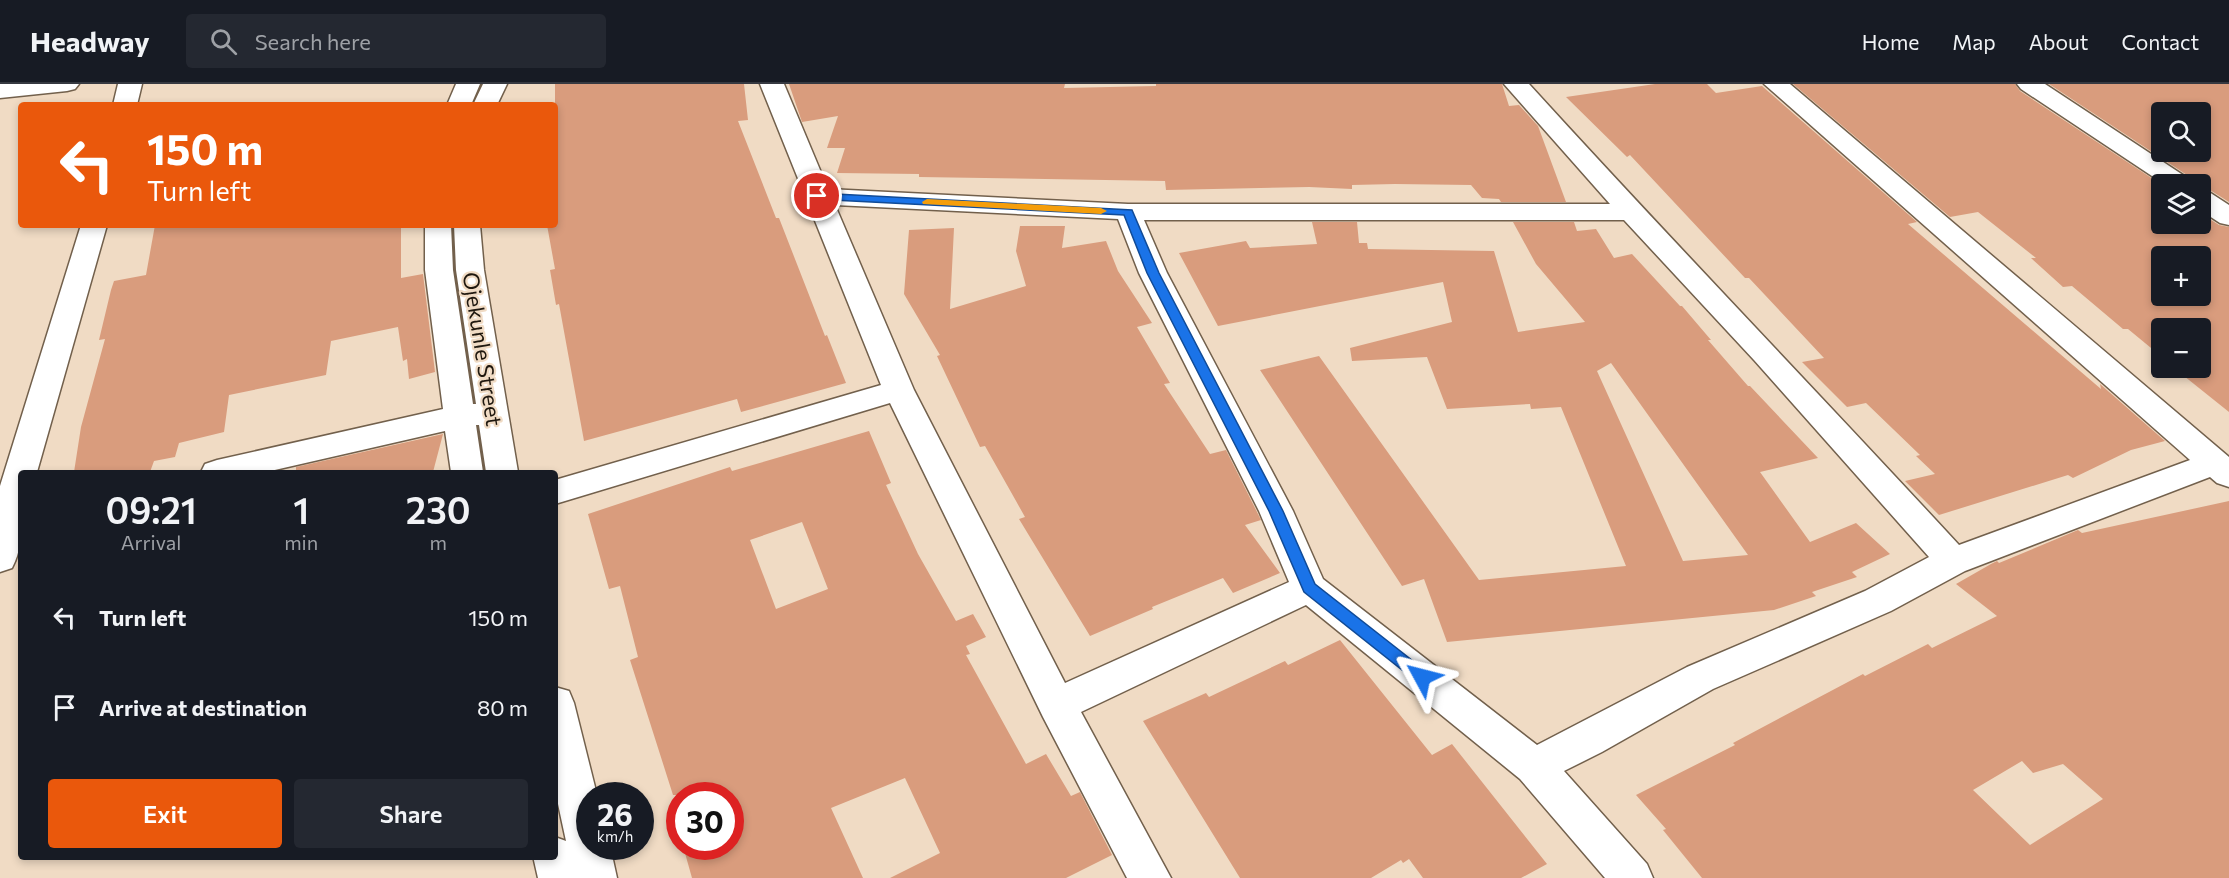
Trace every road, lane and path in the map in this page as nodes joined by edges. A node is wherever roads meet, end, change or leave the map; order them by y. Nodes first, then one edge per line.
1 (67, 84) edge
2 (130, 84) edge
3 (468, 84) edge
4 (495, 84) edge
5 (772, 84) edge
6 (1516, 84) edge
7 (1776, 84) edge
8 (2029, 84) edge
9 (0, 91) edge
10 (126, 102) edge
11 (460, 102) edge
12 (486, 102) edge
13 (2165, 174) edge
14 (817, 196) junction
15 (2211, 205) edge
16 (1128, 212) junction
17 (1631, 212) junction
18 (2229, 217) edge
19 (93, 228) edge
20 (438, 228) edge
21 (466, 228) edge
22 (899, 390) junction
23 (493, 412) junction
24 (458, 417) junction
25 (2222, 469) edge
26 (21, 470) edge
27 (226, 470) edge
28 (467, 470) edge
29 (502, 470) edge
30 (558, 491) edge
31 (14, 494) edge
32 (0, 558) edge
33 (1953, 561) junction
34 (1310, 588) junction
35 (1057, 705) junction
36 (558, 716) edge
37 (1534, 766) junction
38 (555, 860) edge
39 (560, 878) edge
40 (596, 878) edge
41 (1150, 878) edge
42 (1632, 878) edge

1 - 9 street
2 - 10 street
3 - 11 street
4 - 12 street
5 - 14 street
6 - 17 street
7 - 25 street
8 - 13 street
14 - 16 street
14 - 22 street
15 - 18 street
16 - 17 street
16 - 34 street
17 - 33 street
19 - 26 street
20 - 24 street, Ojekunle Street
21 - 23 street, Ojekunle Street
22 - 30 street
22 - 35 street
23 - 24 street
23 - 29 street, Ojekunle Street
24 - 27 street
24 - 28 street, Ojekunle Street
25 - 33 street
31 - 32 street
33 - 37 street
34 - 35 street
34 - 37 street
35 - 41 street
36 - 40 street
37 - 42 street
38 - 39 street

